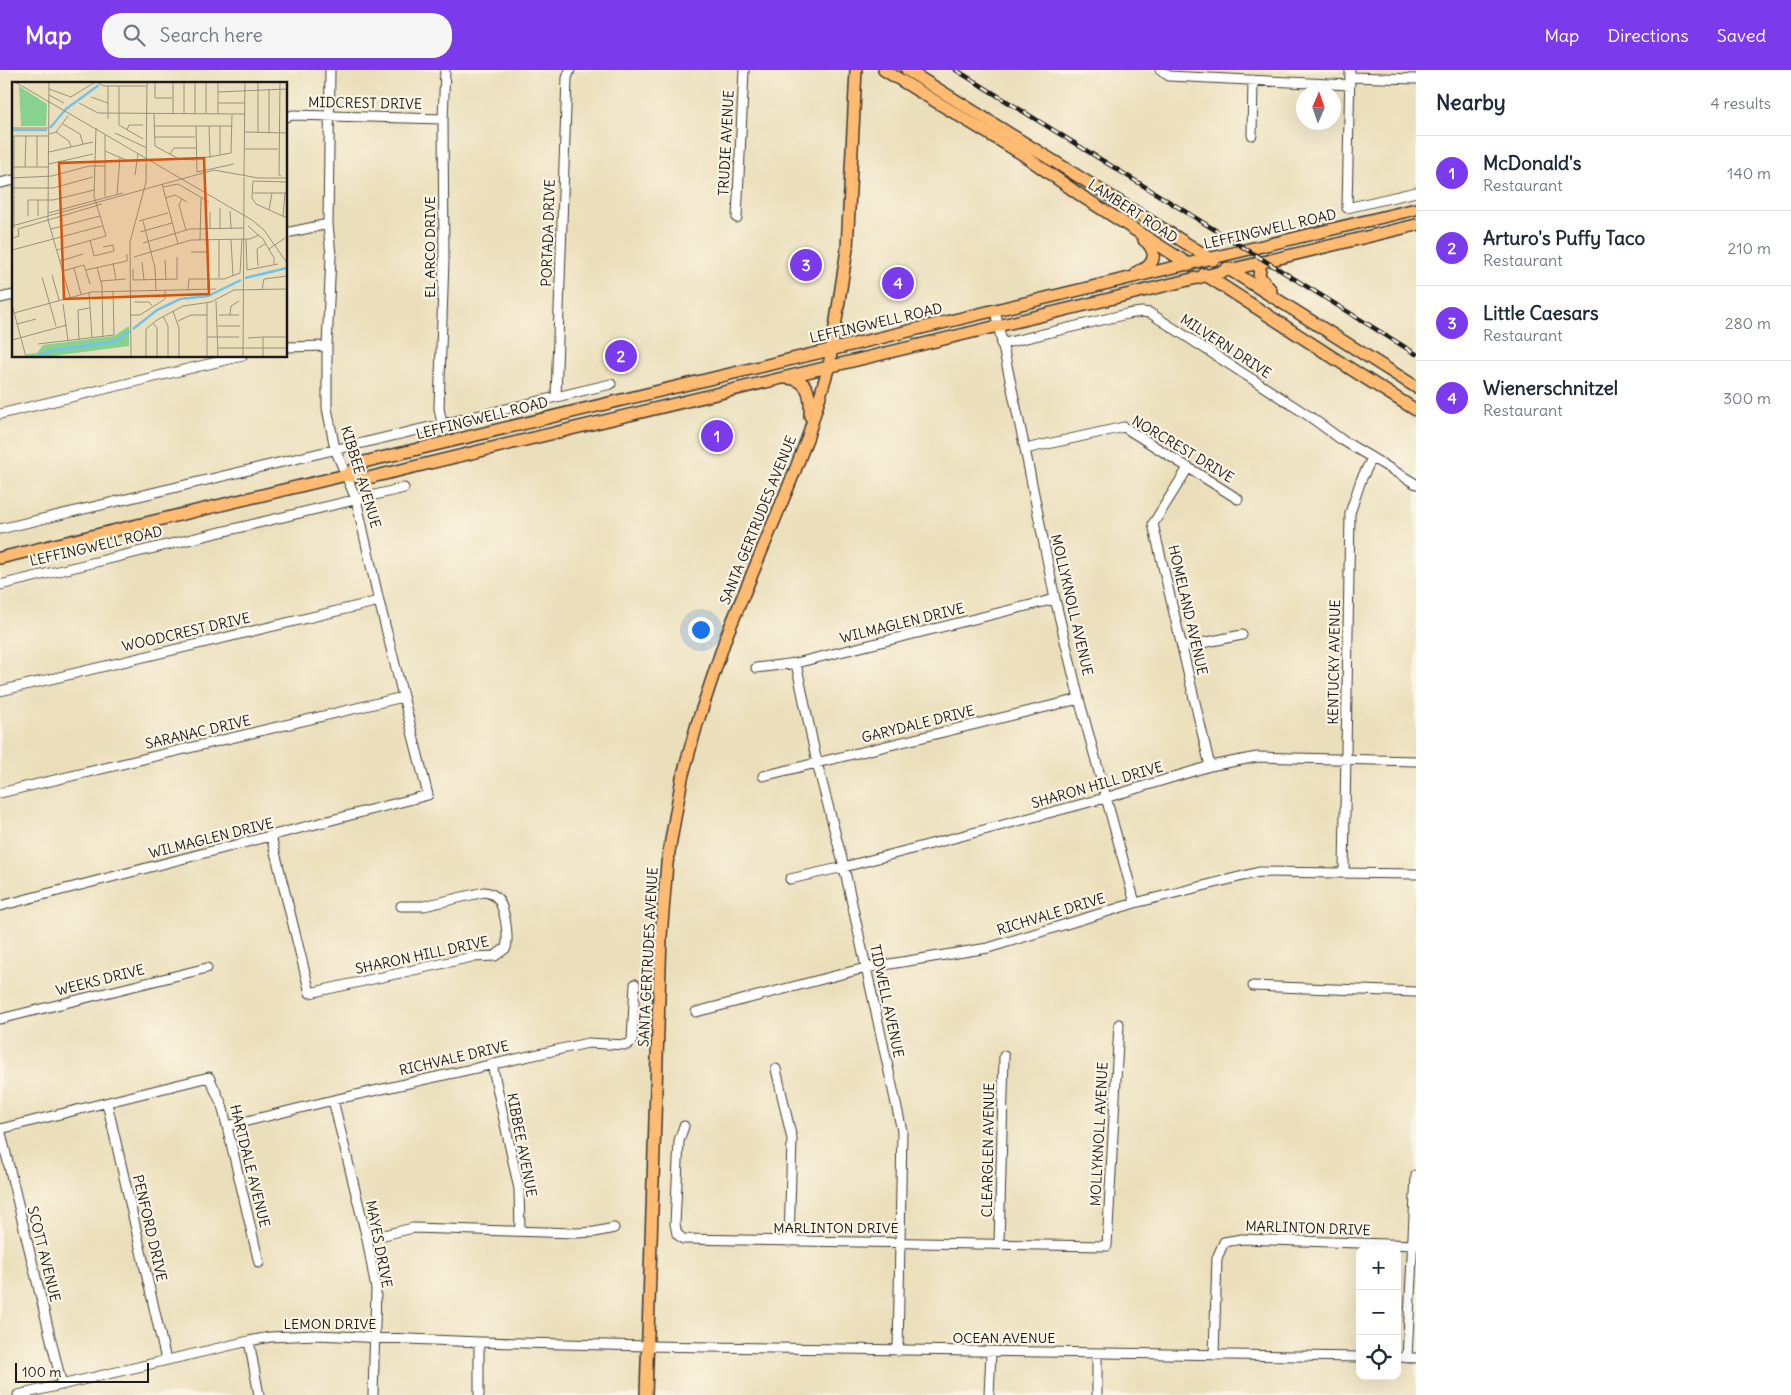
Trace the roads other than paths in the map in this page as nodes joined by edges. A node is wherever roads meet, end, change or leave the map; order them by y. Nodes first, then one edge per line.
1 (330, 70) edge
2 (445, 70) edge
3 (570, 70) edge
4 (744, 70) edge
5 (856, 70) edge
6 (884, 70) edge
7 (907, 70) edge
8 (1160, 70) edge
9 (1350, 77) edge
10 (1416, 79) edge
11 (1253, 80) junction
12 (288, 116) edge
13 (328, 116) junction
14 (443, 118) junction
15 (1252, 135) dead end
16 (1416, 192) edge
17 (1416, 210) edge
18 (737, 218) dead end
19 (1117, 219) junction
20 (328, 224) junction
21 (1416, 226) edge
22 (288, 233) edge
23 (1211, 258) junction
24 (1261, 262) junction
25 (1188, 264) junction
26 (1229, 270) junction
27 (1206, 275) junction
28 (1121, 280) junction
29 (995, 310) junction
30 (1294, 310) junction
31 (998, 326) junction
32 (1001, 344) junction
33 (327, 346) junction
34 (288, 347) edge
35 (832, 349) junction
36 (234, 358) edge
37 (829, 366) junction
38 (778, 378) junction
39 (611, 384) dead end
40 (1416, 387) edge
41 (556, 397) junction
42 (1416, 410) edge
43 (0, 414) edge
44 (442, 424) junction
45 (808, 436) junction
46 (335, 449) junction
47 (1025, 449) junction
48 (1372, 458) junction
49 (1188, 468) junction
50 (346, 474) junction
51 (1416, 484) edge
52 (404, 488) dead end
53 (1238, 499) dead end
54 (356, 500) junction
55 (0, 529) edge
56 (0, 558) edge
57 (0, 585) edge
58 (1055, 599) junction
59 (379, 601) junction
60 (1242, 635) dead end
61 (1182, 647) junction
62 (796, 663) junction
63 (756, 668) dead end
64 (0, 691) edge
65 (403, 698) junction
66 (1079, 699) junction
67 (1347, 760) junction
68 (1416, 761) edge
69 (817, 762) junction
70 (1210, 766) junction
71 (763, 776) dead end
72 (0, 793) edge
73 (428, 795) joint
74 (1105, 798) junction
75 (271, 836) junction
76 (844, 868) junction
77 (1344, 872) junction
78 (1416, 874) edge
79 (790, 879) dead end
80 (1135, 903) junction
81 (0, 906) edge
82 (401, 906) dead end
83 (207, 968) dead end
84 (865, 968) junction
85 (635, 984) dead end
86 (1253, 986) dead end
87 (1416, 992) edge
88 (696, 1012) dead end
89 (0, 1019) edge
90 (1119, 1024) dead end
91 (1004, 1056) dead end
92 (492, 1064) junction
93 (776, 1069) dead end
94 (333, 1100) junction
95 (107, 1103) junction
96 (227, 1126) junction
97 (684, 1126) dead end
98 (0, 1129) edge
99 (1416, 1175) edge
100 (614, 1228) dead end
101 (520, 1231) junction
102 (366, 1239) junction
103 (789, 1242) junction
104 (900, 1242) junction
105 (1000, 1244) junction
106 (1414, 1245) edge
107 (1107, 1246) joint
108 (259, 1263) dead end
109 (374, 1337) junction
110 (249, 1341) junction
111 (479, 1342) junction
112 (648, 1346) junction
113 (898, 1351) junction
114 (992, 1352) junction
115 (1097, 1353) junction
116 (1214, 1355) junction
117 (1356, 1357) edge
118 (1412, 1358) edge
119 (166, 1360) junction
120 (62, 1386) junction
121 (18, 1395) edge
122 (259, 1395) edge
123 (373, 1395) edge
124 (479, 1395) edge
125 (646, 1395) edge
126 (989, 1395) edge
127 (1097, 1395) edge

1 - 13 street, KIBBEE AVENUE
2 - 14 street, EL ARCO DRIVE
3 - 41 street, PORTADA DRIVE
4 - 18 street, TRUDIE AVENUE
5 - 35 main road, SANTA GERTRUDES AVENUE
6 - 19 main road, LAMBERT ROAD
7 - 23 main road, LAMBERT ROAD
8 - 11 street
9 - 10 street
9 - 11 street
9 - 16 street
11 - 15 street
12 - 13 street, MIDCREST DRIVE
13 - 14 street, MIDCREST DRIVE
13 - 20 street, KIBBEE AVENUE
14 - 44 street, EL ARCO DRIVE
17 - 23 main road, LEFFINGWELL ROAD
19 - 25 main road, LAMBERT ROAD
19 - 28 main road
20 - 22 street
20 - 33 street, KIBBEE AVENUE
21 - 24 main road, LEFFINGWELL ROAD
23 - 25 main road, LEFFINGWELL ROAD
23 - 26 main road, LAMBERT ROAD
24 - 26 main road, LEFFINGWELL ROAD
24 - 30 main road
25 - 27 main road, LAMBERT ROAD
25 - 28 main road, LEFFINGWELL ROAD
26 - 27 main road, LEFFINGWELL ROAD
26 - 30 main road, LAMBERT ROAD
27 - 31 main road, LEFFINGWELL ROAD
27 - 42 main road, LAMBERT ROAD
28 - 29 main road, LEFFINGWELL ROAD
29 - 31 street, MOLLYKNOLL AVENUE
29 - 35 main road, LEFFINGWELL ROAD
30 - 40 main road, LAMBERT ROAD
31 - 32 street, MOLLYKNOLL AVENUE
31 - 37 main road, LEFFINGWELL ROAD
32 - 47 street, MOLLYKNOLL AVENUE
32 - 48 street, MILVERN DRIVE
33 - 34 street
33 - 46 street, KIBBEE AVENUE
35 - 37 main road, SANTA GERTRUDES AVENUE
35 - 50 main road, LEFFINGWELL ROAD
36 - 43 street
37 - 38 main road, LEFFINGWELL ROAD
37 - 45 main road, SANTA GERTRUDES AVENUE
38 - 45 main road
38 - 50 main road, LEFFINGWELL ROAD
39 - 41 street, LEFFINGWELL ROAD
41 - 44 street, LEFFINGWELL ROAD
44 - 46 street, LEFFINGWELL ROAD
45 - 112 main road, SANTA GERTRUDES AVENUE
46 - 50 street, KIBBEE AVENUE
46 - 55 street, LEFFINGWELL ROAD
47 - 49 street, NORCREST DRIVE
47 - 58 street, MOLLYKNOLL AVENUE
48 - 51 street, MILVERN DRIVE
48 - 67 street, KENTUCKY AVENUE
49 - 53 street, NORCREST DRIVE
49 - 61 street, HOMELAND AVENUE
50 - 54 street, KIBBEE AVENUE
50 - 56 main road, LEFFINGWELL ROAD
52 - 54 street, LEFFINGWELL ROAD
54 - 57 street, LEFFINGWELL ROAD
54 - 59 street, KIBBEE AVENUE
58 - 62 street, WILMAGLEN DRIVE
58 - 66 street, MOLLYKNOLL AVENUE
59 - 64 street, WOODCREST DRIVE
59 - 65 street, KIBBEE AVENUE
60 - 61 street
61 - 70 street, HOMELAND AVENUE
62 - 63 street, WILMAGLEN DRIVE
62 - 69 street, TIDWELL AVENUE
65 - 72 street, SARANAC DRIVE
65 - 73 street, KIBBEE AVENUE
66 - 69 street, GARYDALE DRIVE
66 - 74 street, MOLLYKNOLL AVENUE
67 - 68 street, SHARON HILL DRIVE
67 - 70 street, SHARON HILL DRIVE
67 - 77 street, KENTUCKY AVENUE
69 - 71 street, GARYDALE DRIVE
69 - 76 street, TIDWELL AVENUE
70 - 74 street, SHARON HILL DRIVE
73 - 75 street, WILMAGLEN DRIVE
74 - 76 street, SHARON HILL DRIVE
74 - 80 street, MOLLYKNOLL AVENUE
75 - 81 street, WILMAGLEN DRIVE
75 - 82 street, SHARON HILL DRIVE
76 - 79 street, SHARON HILL DRIVE
76 - 84 street, TIDWELL AVENUE
77 - 78 street, RICHVALE DRIVE
77 - 80 street, RICHVALE DRIVE
80 - 84 street, RICHVALE DRIVE
83 - 89 street, WEEKS DRIVE
84 - 88 street, RICHVALE DRIVE
84 - 104 street, TIDWELL AVENUE
85 - 92 street, RICHVALE DRIVE
86 - 87 street
90 - 107 street, MOLLYKNOLL AVENUE
91 - 105 street, CLEARGLEN AVENUE
92 - 94 street, RICHVALE DRIVE
92 - 101 street, KIBBEE AVENUE
93 - 103 street
94 - 96 street, RICHVALE DRIVE
94 - 102 street, MAYES DRIVE
95 - 96 street, HARTDALE AVENUE
95 - 98 street
95 - 119 street, PENFORD DRIVE
96 - 108 street, HARTDALE AVENUE
97 - 103 street, MARLINTON DRIVE
98 - 120 street, SCOTT AVENUE
99 - 106 street
100 - 101 street
101 - 102 street
102 - 109 street, MAYES DRIVE
103 - 104 street, MARLINTON DRIVE
104 - 105 street, MARLINTON DRIVE
104 - 113 street, TIDWELL AVENUE
105 - 107 street, MARLINTON DRIVE
106 - 116 street, MARLINTON DRIVE
106 - 118 street
109 - 110 street, LEMON DRIVE
109 - 111 street, LEMON DRIVE
109 - 123 street, MAYES DRIVE
110 - 119 street, LEMON DRIVE
110 - 122 street
111 - 112 street, LEMON DRIVE
111 - 124 street
112 - 113 street, OCEAN AVENUE
112 - 125 main road, SANTA GERTRUDES AVENUE
113 - 114 street, OCEAN AVENUE
114 - 115 street, OCEAN AVENUE
114 - 126 street
115 - 116 street, OCEAN AVENUE
115 - 127 street
116 - 117 street, OCEAN AVENUE
119 - 120 street, LEMON DRIVE
120 - 121 street, LEMON DRIVE

